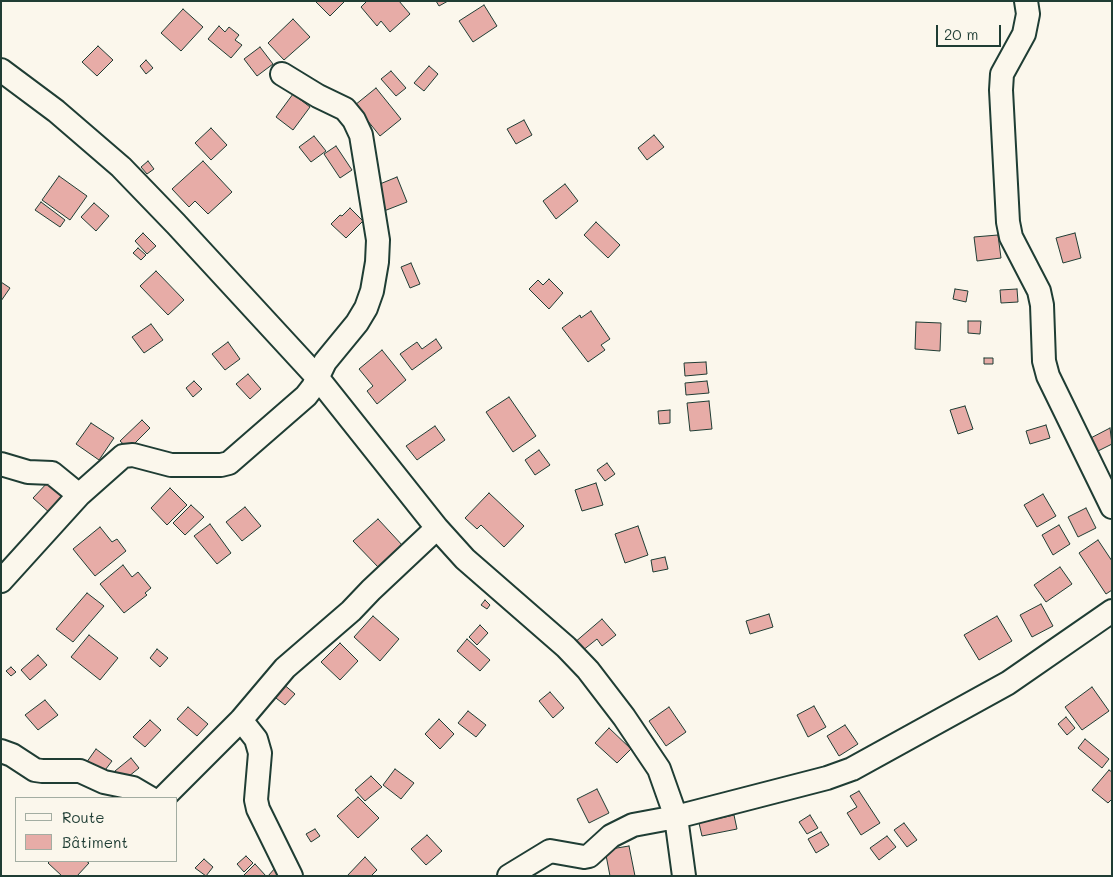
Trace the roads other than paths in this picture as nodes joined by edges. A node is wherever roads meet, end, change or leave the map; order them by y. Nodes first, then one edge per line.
1 (1026, 1) edge
2 (1, 70) edge
3 (282, 74) dead end
4 (317, 377) junction
5 (1, 464) edge
6 (79, 494) junction
7 (1112, 507) edge
8 (437, 528) junction
9 (1, 581) edge
10 (1112, 611) edge
11 (241, 720) junction
12 (1, 751) edge
13 (148, 797) edge
14 (164, 797) edge
15 (676, 817) junction
16 (291, 876) edge
17 (509, 876) edge
18 (684, 876) edge

1 - 7 street
2 - 4 street
3 - 4 street
4 - 6 street
4 - 8 street
5 - 6 street
6 - 9 street
8 - 11 street
8 - 15 street
10 - 15 street
11 - 14 street
11 - 16 street
12 - 13 street
15 - 17 street
15 - 18 street

